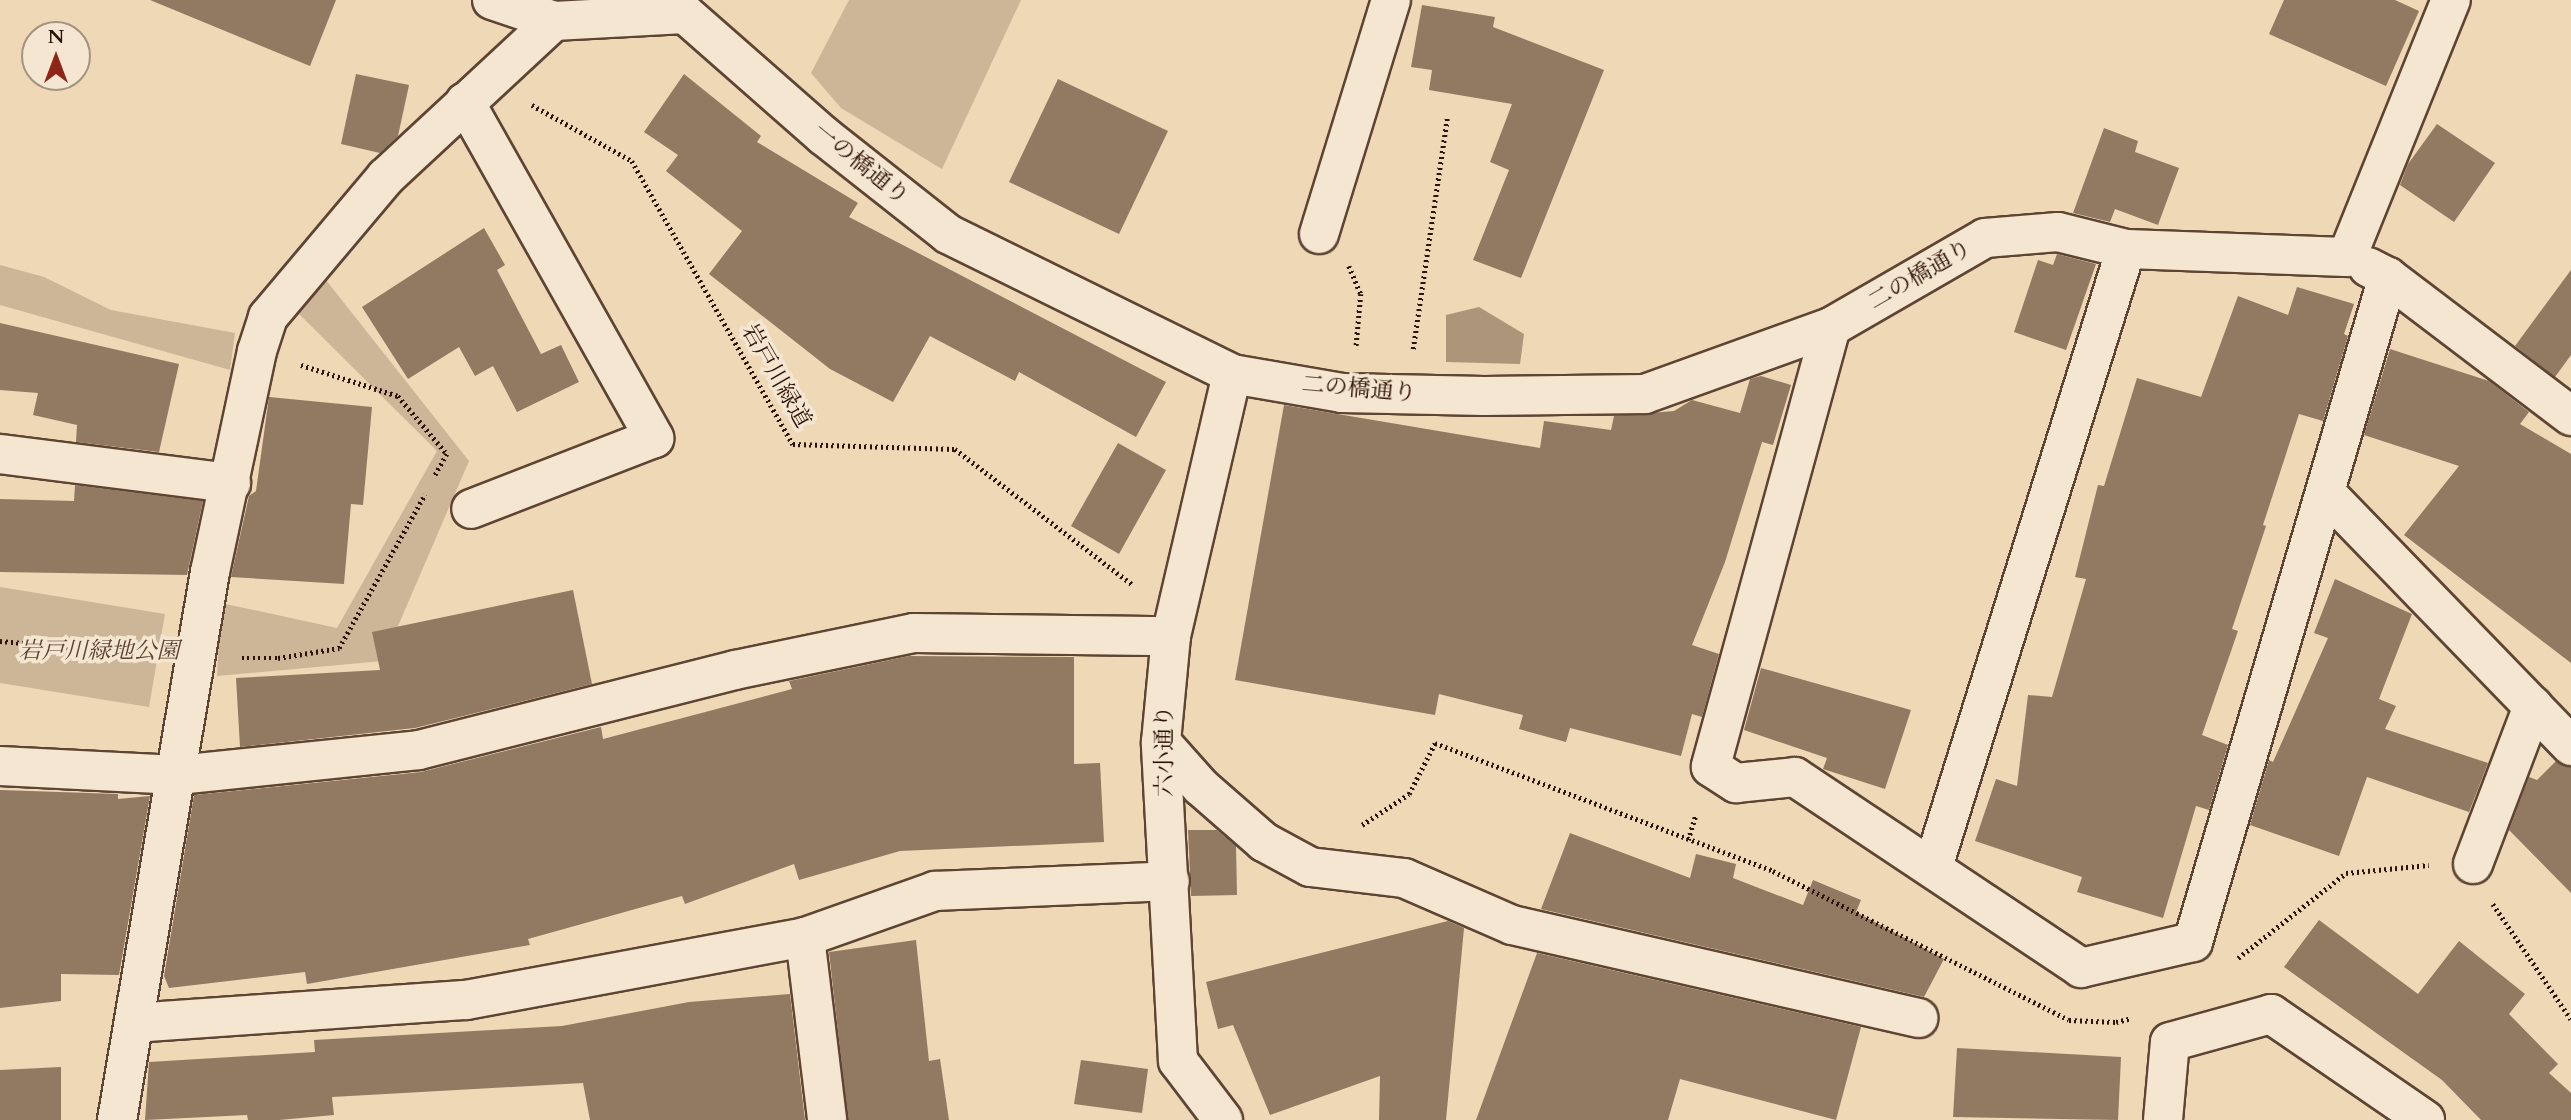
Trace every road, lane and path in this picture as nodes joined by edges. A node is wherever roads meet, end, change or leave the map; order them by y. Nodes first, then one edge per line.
1 (492, 0) edge
2 (1391, 0) edge
3 (2451, 0) edge
4 (686, 7) edge
5 (554, 21) junction
6 (477, 91) junction
7 (1447, 118) dead end
8 (1319, 234) joint
9 (2126, 249) junction
10 (2347, 257) junction
11 (2388, 278) junction
12 (1831, 327) junction
13 (257, 351) junction
14 (1232, 374) junction
15 (1342, 393) junction
16 (1406, 394) junction
17 (2571, 416) edge
18 (0, 454) edge
19 (231, 483) junction
20 (2327, 494) junction
21 (471, 509) dead end
22 (1173, 627) junction
23 (0, 641) edge
24 (198, 658) junction
25 (2533, 706) junction
26 (1161, 742) junction
27 (2571, 746) edge
28 (0, 766) edge
29 (178, 775) junction
30 (1357, 829) dead end
31 (1688, 840) dead end
32 (2473, 864) dead end
33 (1933, 866) junction
34 (1170, 881) junction
35 (805, 937) junction
36 (1917, 1018) dead end
37 (134, 1023) junction
38 (117, 1120) edge
39 (827, 1120) edge
40 (1223, 1120) edge
41 (2163, 1120) edge
42 (2426, 1120) edge

1 - 5 street, 一の橋通り
2 - 8 street
3 - 10 street
4 - 5 street, 一の橋通り
4 - 14 street, 一の橋通り
5 - 6 street
6 - 13 street
6 - 21 street
6 - 22 path, 岩戸川緑道
7 - 16 path
8 - 15 path
9 - 10 street, 二の橋通り
9 - 12 street, 二の橋通り
9 - 33 street
10 - 11 street
11 - 17 street
11 - 20 street
12 - 16 street, 二の橋通り
12 - 33 street
13 - 19 street
13 - 24 path
14 - 15 street, 二の橋通り
14 - 22 street, 六小通り
15 - 16 street, 二の橋通り
18 - 19 street
19 - 24 street
20 - 25 street
20 - 33 street
22 - 26 street, 六小通り
22 - 29 street
23 - 24 path
24 - 29 street
25 - 27 street
25 - 32 street
26 - 34 street, 六小通り
26 - 36 street
28 - 29 street
29 - 37 street
30 - 31 path
34 - 35 street
34 - 40 street, 六小通り
35 - 37 street
35 - 39 street
37 - 38 street
41 - 42 street

